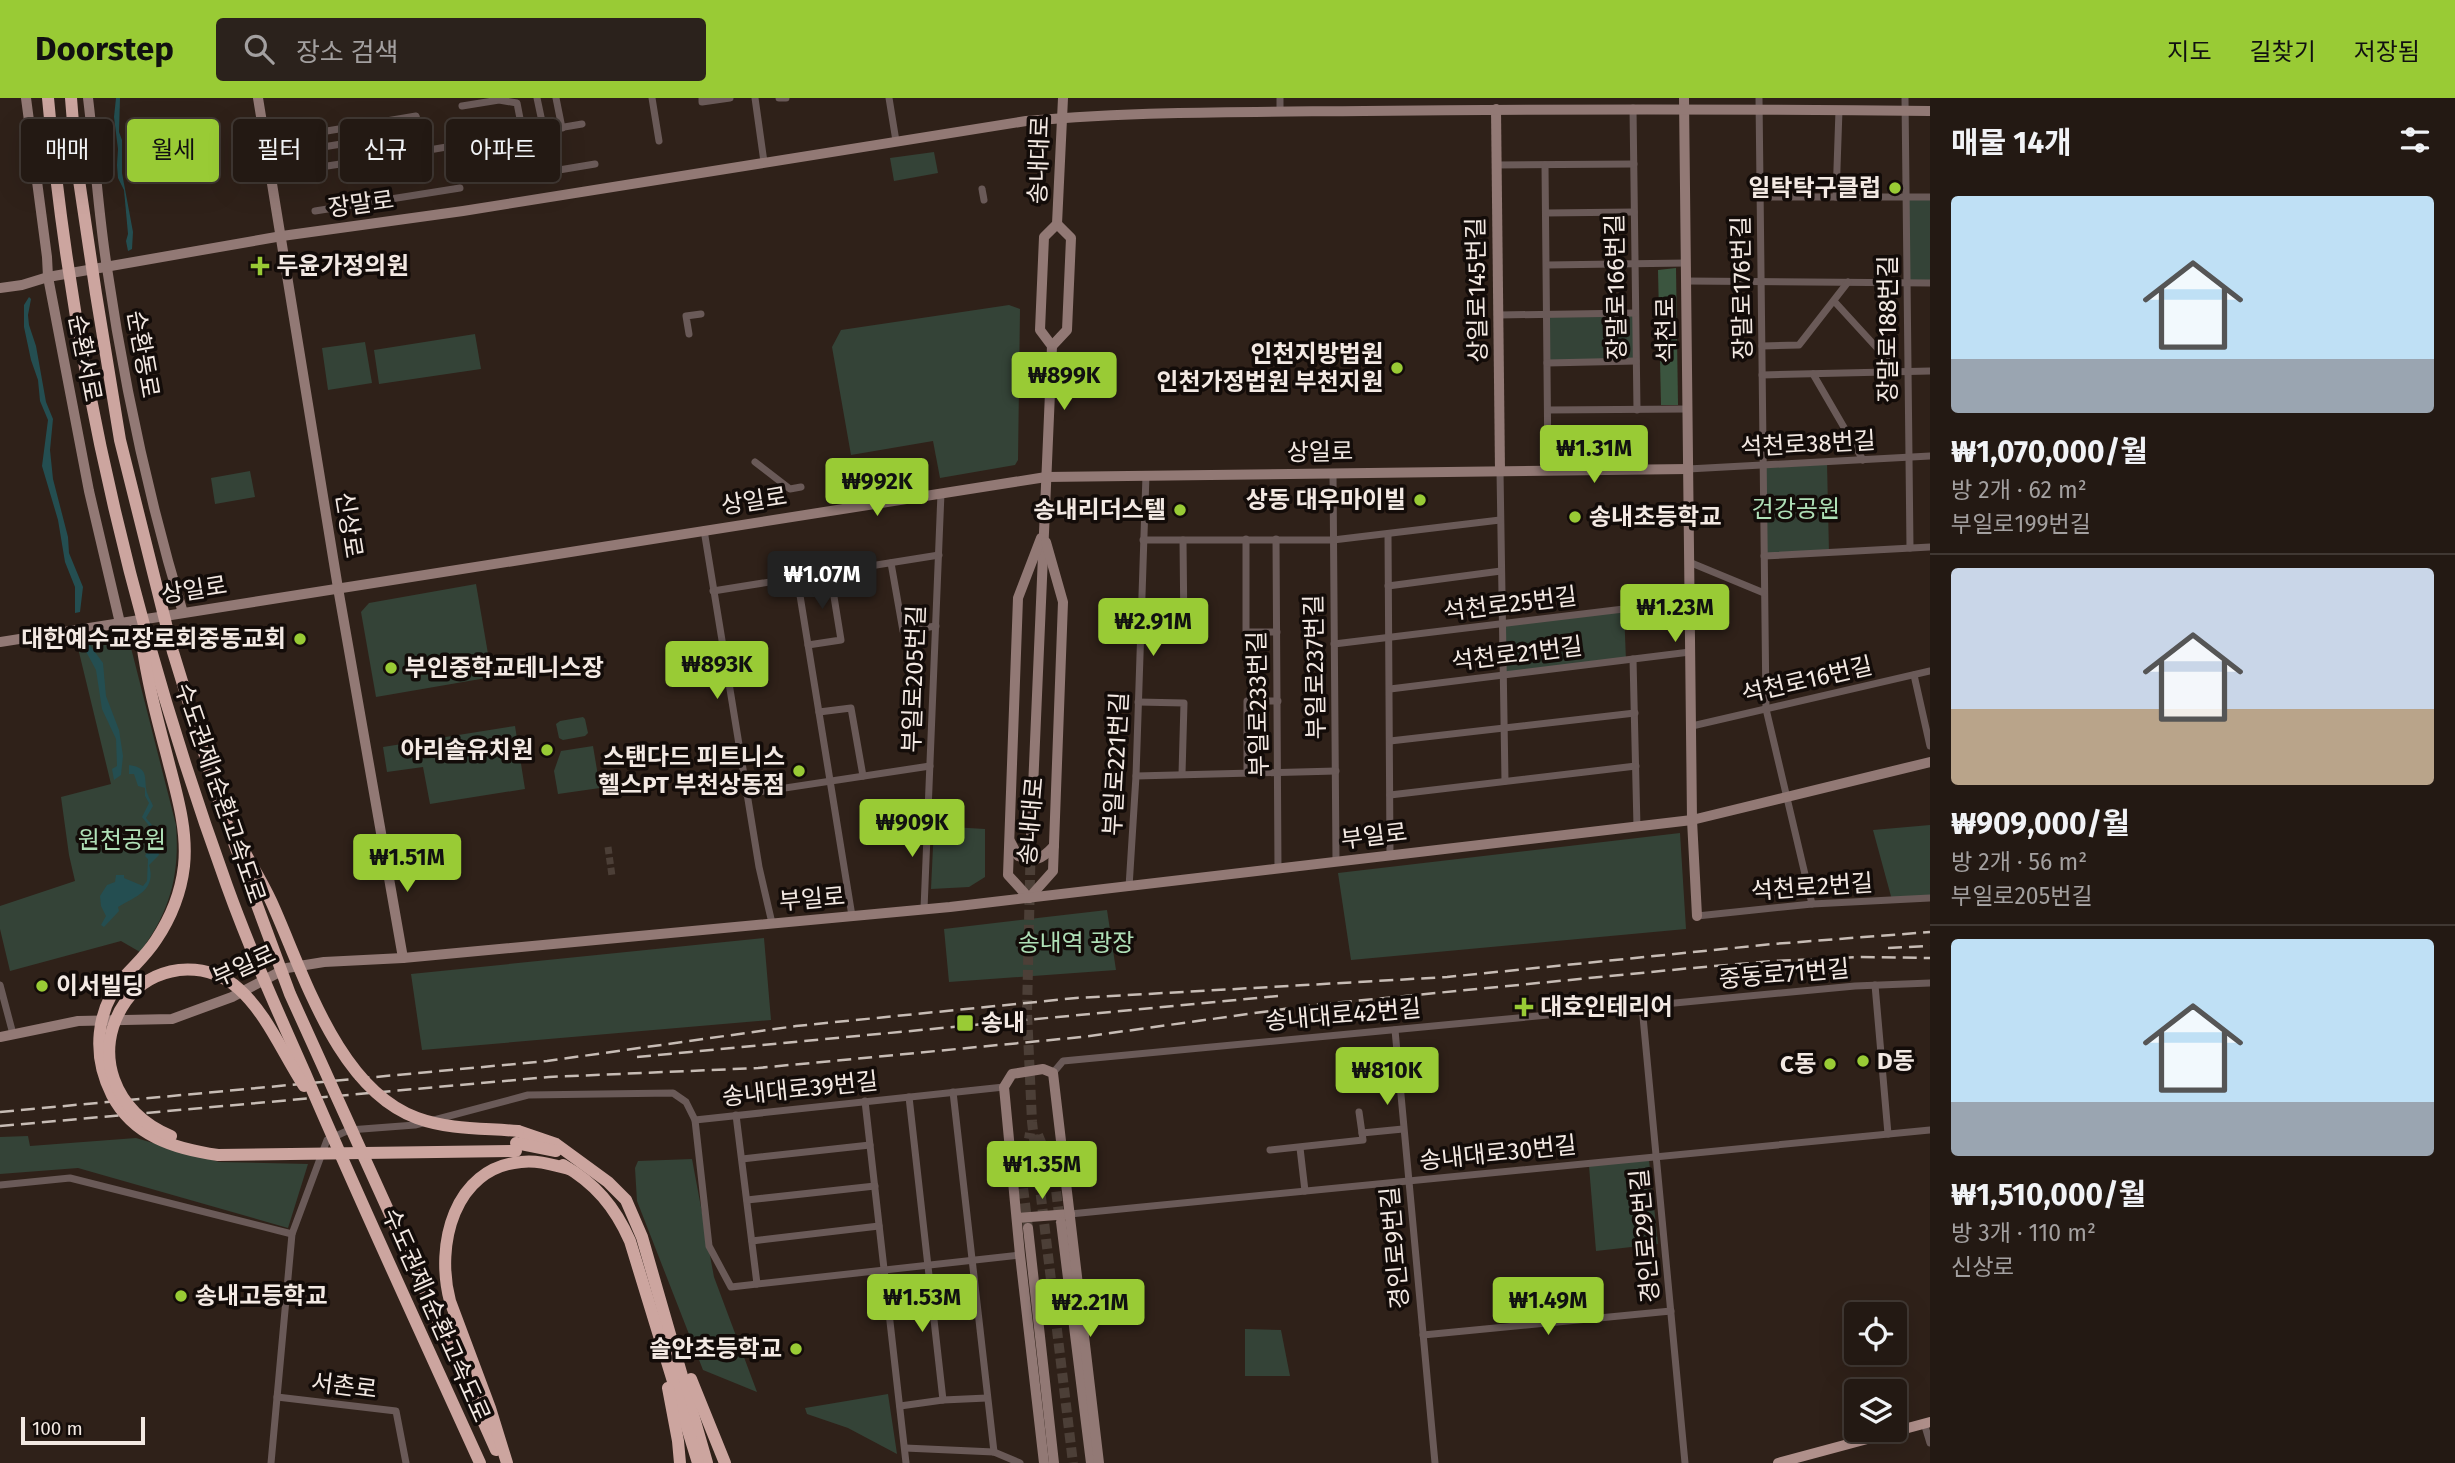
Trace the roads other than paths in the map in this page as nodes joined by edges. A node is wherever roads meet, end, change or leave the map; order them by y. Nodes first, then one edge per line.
1 (26, 98) edge
2 (48, 98) edge
3 (71, 98) edge
4 (89, 98) edge
5 (258, 98) edge
6 (537, 98) edge
7 (556, 98) edge
8 (652, 98) edge
9 (702, 98) edge
10 (730, 98) edge
11 (755, 98) edge
12 (779, 98) edge
13 (786, 98) edge
14 (889, 98) edge
15 (1063, 98) edge
16 (1280, 98) edge
17 (1905, 98) edge
18 (1684, 103) edge
19 (1759, 104) edge
20 (462, 106) dead end
21 (1633, 108) junction
22 (1496, 109) junction
23 (1839, 110) junction
24 (1905, 111) junction
25 (1930, 111) edge
26 (1280, 112) junction
27 (1062, 118) junction
28 (399, 119) edge
29 (417, 119) edge
30 (520, 119) edge
31 (541, 119) edge
32 (582, 124) dead end
33 (562, 128) joint
34 (659, 141) dead end
35 (896, 141) junction
36 (764, 162) junction
37 (595, 164) dead end
38 (1633, 164) junction
39 (1496, 165) junction
40 (1545, 165) junction
41 (560, 170) edge
42 (460, 188) dead end
43 (982, 189) dead end
44 (1760, 197) junction
45 (1836, 197) junction
46 (1906, 197) junction
47 (1930, 197) edge
48 (984, 200) dead end
49 (316, 211) dead end
50 (1634, 212) junction
51 (1546, 213) junction
52 (1057, 224) junction
53 (282, 236) junction
54 (1686, 263) junction
55 (1635, 264) junction
56 (1546, 265) junction
57 (107, 267) junction
58 (48, 276) junction
59 (1686, 281) junction
60 (1761, 282) junction
61 (1848, 282) junction
62 (1908, 283) junction
63 (1930, 283) edge
64 (0, 288) edge
65 (1834, 301) junction
66 (1635, 313) junction
67 (701, 314) dead end
68 (1547, 314) junction
69 (1499, 316) junction
70 (689, 334) dead end
71 (1052, 346) junction
72 (1762, 346) junction
73 (1636, 361) junction
74 (1547, 363) junction
75 (1904, 371) junction
76 (1930, 371) edge
77 (1813, 374) junction
78 (1762, 375) junction
79 (1688, 409) junction
80 (1548, 410) junction
81 (1637, 410) junction
82 (1930, 457) edge
83 (1909, 458) junction
84 (1863, 460) junction
85 (755, 462) dead end
86 (1763, 466) junction
87 (1688, 468) junction
88 (1548, 470) junction
89 (1500, 471) junction
90 (1333, 473) junction
91 (1146, 475) junction
92 (1046, 477) junction
93 (801, 487) dead end
94 (941, 493) junction
95 (1500, 520) junction
96 (704, 530) junction
97 (1044, 531) junction
98 (1388, 534) junction
99 (1143, 540) junction
100 (1182, 540) junction
101 (1246, 540) junction
102 (1276, 540) junction
103 (1333, 540) junction
104 (1930, 547) edge
105 (1910, 548) junction
106 (939, 555) junction
107 (1764, 556) junction
108 (1689, 562) junction
109 (891, 563) junction
110 (1501, 571) junction
111 (830, 572) junction
112 (797, 578) junction
113 (1388, 586) junction
114 (338, 589) junction
115 (713, 591) junction
116 (1764, 593) junction
117 (1690, 601) junction
118 (137, 606) junction
119 (183, 613) junction
120 (120, 623) junction
121 (1502, 625) junction
122 (936, 626) junction
123 (1277, 632) junction
124 (1140, 633) junction
125 (1389, 638) junction
126 (0, 642) edge
127 (1334, 644) junction
128 (808, 645) junction
129 (1690, 652) junction
130 (1633, 659) junction
131 (1930, 671) edge
132 (1914, 675) junction
133 (1503, 676) junction
134 (1390, 689) junction
135 (1278, 701) junction
136 (1138, 702) junction
137 (1766, 709) junction
138 (819, 712) junction
139 (1635, 713) junction
140 (1692, 726) junction
141 (1503, 727) junction
142 (1390, 741) junction
143 (1930, 746) edge
144 (1930, 762) edge
145 (930, 766) junction
146 (1636, 766) junction
147 (1279, 771) junction
148 (1336, 771) junction
149 (1247, 772) junction
150 (1182, 774) junction
151 (863, 776) junction
152 (1136, 776) junction
153 (830, 781) junction
154 (1505, 781) junction
155 (746, 794) junction
156 (1390, 795) junction
157 (1786, 798) junction
158 (220, 808) junction
159 (1692, 820) junction
160 (1637, 827) junction
161 (1031, 835) tunnel mouth
162 (1010, 839) junction
163 (1054, 846) junction
164 (1391, 855) junction
165 (1336, 862) junction
166 (1278, 869) junction
167 (1129, 887) junction
168 (1030, 898) junction
169 (1930, 898) edge
170 (1812, 904) junction
171 (924, 909) junction
172 (852, 916) junction
173 (1697, 916) joint
174 (772, 923) junction
175 (402, 958) junction
176 (1930, 983) edge
177 (0, 985) edge
178 (1875, 985) junction
179 (1642, 1006) junction
180 (1395, 1030) junction
181 (13, 1034) junction
182 (0, 1038) edge
183 (1053, 1073) junction
184 (1004, 1087) junction
185 (953, 1092) junction
186 (909, 1097) junction
187 (865, 1101) junction
188 (1359, 1112) dead end
189 (736, 1115) junction
190 (324, 1118) junction
191 (695, 1120) junction
192 (1403, 1129) junction
193 (1930, 1130) edge
194 (1362, 1133) junction
195 (1888, 1135) junction
196 (870, 1145) junction
197 (518, 1147) junction
198 (1300, 1148) junction
199 (1270, 1150) dead end
200 (1657, 1157) junction
201 (742, 1158) junction
202 (574, 1164) junction
203 (1408, 1181) junction
204 (0, 1185) edge
205 (875, 1186) junction
206 (1305, 1191) junction
207 (747, 1200) junction
208 (1070, 1214) junction
209 (1017, 1219) junction
210 (1060, 1222) tunnel mouth
211 (879, 1226) junction
212 (1028, 1228) tunnel mouth
213 (292, 1234) junction
214 (752, 1241) junction
215 (1020, 1255) junction
216 (972, 1260) junction
217 (928, 1265) junction
218 (884, 1270) junction
219 (757, 1284) junction
220 (1671, 1311) junction
221 (653, 1319) junction
222 (669, 1324) junction
223 (1423, 1335) junction
224 (277, 1397) junction
225 (988, 1398) junction
226 (943, 1400) junction
227 (900, 1406) junction
228 (1927, 1423) edge
229 (1930, 1443) edge
230 (905, 1448) junction
231 (994, 1452) junction
232 (1784, 1462) edge
233 (271, 1463) edge
234 (406, 1463) edge
235 (480, 1463) edge
236 (504, 1463) edge
237 (680, 1463) edge
238 (698, 1463) edge
239 (707, 1463) edge
240 (725, 1463) edge
241 (906, 1463) edge
242 (1020, 1463) edge
243 (1044, 1463) edge
244 (1054, 1463) edge
245 (1091, 1463) edge
246 (1099, 1463) edge
247 (1435, 1463) edge
248 (1685, 1463) edge

1 - 58 street, 순환서로
2 - 118 highway, 수도권제1순환고속도로, bridge
3 - 158 highway, 수도권제1순환고속도로, bridge
4 - 57 street, 순환동로
5 - 53 street, 신상로
6 - 31 street
7 - 33 street
8 - 34 street
9 - 10 street
11 - 36 street
12 - 13 street
14 - 35 street
15 - 27 street, 송내대로
16 - 26 street
17 - 24 street, 장말로188번길
18 - 19 street, 장말로
18 - 21 street, 장말로
18 - 54 street, 석천로
19 - 23 street, 장말로
19 - 44 street, 장말로176번길
20 - 30 street
21 - 22 street, 장말로
21 - 38 street, 장말로166번길
22 - 26 street, 장말로
22 - 39 street, 상일로145번길
23 - 24 street, 장말로
23 - 45 street
24 - 25 street, 장말로
24 - 46 street, 장말로188번길
26 - 27 street, 장말로
27 - 35 street, 장말로
27 - 52 street, 송내대로
28 - 29 street
32 - 33 street
35 - 36 street, 장말로
36 - 53 street, 장말로
37 - 41 street
38 - 40 street
38 - 50 street, 장말로166번길
39 - 40 street
39 - 69 street, 상일로145번길
40 - 51 street
42 - 49 street
43 - 48 street
44 - 45 street
44 - 60 street, 장말로176번길
45 - 46 street
46 - 47 street
46 - 62 street, 장말로188번길
50 - 51 street
50 - 55 street, 장말로166번길
51 - 56 street
52 - 71 street, 송내대로
52 - 71 street, 송내대로
53 - 57 street, 장말로
53 - 114 street, 신상로
54 - 55 street
54 - 59 street, 석천로
55 - 56 street
55 - 66 street, 장말로166번길
56 - 68 street
57 - 58 street, 장말로
57 - 119 street, 순환동로
58 - 64 street, 장말로
58 - 120 street, 순환서로
59 - 60 street
59 - 79 street, 석천로
60 - 61 street
60 - 72 street, 장말로176번길
61 - 62 street
61 - 65 street
62 - 63 street
62 - 75 street, 장말로188번길
65 - 72 street
65 - 75 street
66 - 68 street
66 - 73 street, 장말로166번길
67 - 70 street
68 - 69 street
68 - 74 street
69 - 89 street, 상일로145번길
71 - 92 street, 송내대로
72 - 78 street, 장말로176번길
73 - 74 street
73 - 81 street, 장말로166번길
74 - 80 street
75 - 76 street
75 - 77 street
75 - 83 street, 장말로188번길
77 - 78 street
77 - 84 street
78 - 86 street, 장말로176번길
79 - 81 street
79 - 87 street, 석천로
80 - 81 street
80 - 88 street
82 - 83 street, 석천로38번길
83 - 84 street, 석천로38번길
83 - 105 street, 장말로188번길
84 - 86 street, 석천로38번길
85 - 93 street
86 - 87 street, 석천로38번길
86 - 107 street, 장말로176번길
87 - 88 street, 상일로
87 - 108 street, 석천로
88 - 89 street, 상일로
89 - 90 street, 상일로
89 - 95 street
90 - 91 street, 상일로
90 - 103 street, 부일로237번길
91 - 92 street, 상일로
91 - 99 street, 부일로221번길
92 - 94 street, 상일로
92 - 97 street, 송내대로
94 - 96 street, 상일로
94 - 106 street, 부일로205번길
95 - 98 street
95 - 110 street
96 - 114 street, 상일로
96 - 115 street
97 - 161 street, 송내대로
97 - 162 street, 송내대로
97 - 163 street, 송내대로
98 - 103 street
98 - 113 street
99 - 100 street
99 - 124 street, 부일로221번길
100 - 101 street
100 - 124 street
101 - 102 street
101 - 123 street
102 - 103 street
102 - 123 street, 부일로233번길
103 - 127 street, 부일로237번길
104 - 105 street
105 - 107 street
106 - 109 street
106 - 122 street, 부일로205번길
107 - 116 street, 장말로176번길
108 - 116 street
108 - 117 street, 석천로
109 - 111 street
109 - 122 street
110 - 113 street
110 - 121 street
111 - 112 street
111 - 128 street
112 - 115 street
112 - 128 street
113 - 125 street
114 - 119 street, 상일로
114 - 175 street, 신상로
115 - 155 street
116 - 137 street, 장말로176번길
117 - 121 street, 석천로25번길
117 - 129 street, 석천로
118 - 190 highway, 수도권제1순환고속도로, bridge
118 - 197 highway, bridge
119 - 120 street, 상일로
120 - 126 street, 상일로
121 - 125 street, 석천로25번길
121 - 133 street
122 - 145 street, 부일로205번길
123 - 135 street, 부일로233번길
124 - 136 street, 부일로221번길
125 - 127 street, 석천로25번길
125 - 134 street
127 - 148 street, 부일로237번길
128 - 138 street
129 - 130 street, 석천로21번길
129 - 140 street, 석천로
130 - 133 street, 석천로21번길
130 - 139 street
131 - 132 street, 석천로16번길
132 - 137 street, 석천로16번길
132 - 143 street
133 - 134 street, 석천로21번길
133 - 141 street
134 - 142 street
135 - 147 street, 부일로233번길
135 - 149 street
136 - 150 street
136 - 152 street, 부일로221번길
137 - 140 street, 석천로16번길
137 - 157 street, 장말로176번길
138 - 151 street
138 - 153 street
139 - 141 street
139 - 146 street
140 - 159 street, 석천로
141 - 142 street
141 - 154 street
142 - 156 street
144 - 157 street, 부일로
145 - 151 street
145 - 171 street, 부일로205번길
146 - 154 street
146 - 160 street
147 - 148 street
147 - 149 street
147 - 166 street, 부일로233번길
148 - 165 street, 부일로237번길
149 - 150 street
150 - 152 street
151 - 153 street
152 - 167 street, 부일로221번길
153 - 155 street
153 - 172 street
154 - 156 street
155 - 174 street
156 - 164 street
157 - 159 street, 부일로
157 - 170 street, 장말로176번길
158 - 197 highway, bridge
158 - 236 highway, 수도권제1순환고속도로, bridge
159 - 160 street, 부일로
159 - 173 street, 석천로
160 - 164 street, 부일로
162 - 163 street
162 - 168 street, 송내대로
163 - 168 street, 송내대로
164 - 165 street, 부일로
165 - 166 street, 부일로
166 - 167 street, 부일로
167 - 168 street, 부일로
168 - 171 street, 부일로
169 - 170 street, 석천로2번길
170 - 173 street, 석천로2번길
171 - 172 street, 부일로
172 - 174 street, 부일로
174 - 175 street, 부일로
175 - 181 street, 부일로
176 - 178 street, 중동로71번길
177 - 181 street
178 - 179 street, 중동로71번길
178 - 195 street
179 - 180 street, 송내대로42번길
179 - 200 street, 경인로29번길
180 - 183 street, 송내대로42번길
180 - 192 street, 경인로9번길
181 - 182 street, 부일로
183 - 184 street
183 - 208 street
184 - 185 street, 송내대로39번길
184 - 209 street
185 - 186 street, 송내대로39번길
185 - 216 street
186 - 187 street, 송내대로39번길
186 - 217 street, 송내대로39번길
187 - 189 street, 송내대로39번길
187 - 196 street
188 - 194 street
189 - 191 street, 송내대로39번길
189 - 201 street
190 - 197 highway, bridge
190 - 235 highway, 수도권제1순환고속도로, bridge
191 - 213 street
191 - 219 street
192 - 194 street
192 - 203 street, 경인로9번길
193 - 195 street, 송내대로30번길
194 - 198 street
195 - 200 street, 송내대로30번길
196 - 201 street
196 - 205 street
197 - 202 highway
197 - 202 highway
197 - 236 highway
198 - 199 street
198 - 206 street
200 - 203 street, 송내대로30번길
200 - 220 street, 경인로29번길
201 - 207 street
202 - 221 highway
202 - 222 highway
203 - 206 street, 송내대로30번길
203 - 223 street, 경인로9번길
204 - 213 street
205 - 207 street
205 - 211 street
206 - 208 street, 송내대로30번길
207 - 214 street
208 - 209 street
208 - 246 street
209 - 215 street
210 - 245 street
211 - 214 street
211 - 218 street
212 - 244 street
213 - 224 street
214 - 219 street
215 - 216 street
215 - 243 street
216 - 217 street
216 - 225 street
217 - 218 street
217 - 226 street, 송내대로39번길
218 - 219 street
218 - 227 street
220 - 223 street
220 - 248 street, 경인로29번길
221 - 237 highway
221 - 238 highway
222 - 239 highway
222 - 240 highway
223 - 247 street, 경인로9번길
224 - 233 street
224 - 234 street, 서촌로
225 - 226 street
225 - 231 street
226 - 227 street
227 - 230 street
228 - 229 street
228 - 232 main road
230 - 231 street
230 - 241 street
231 - 242 street

